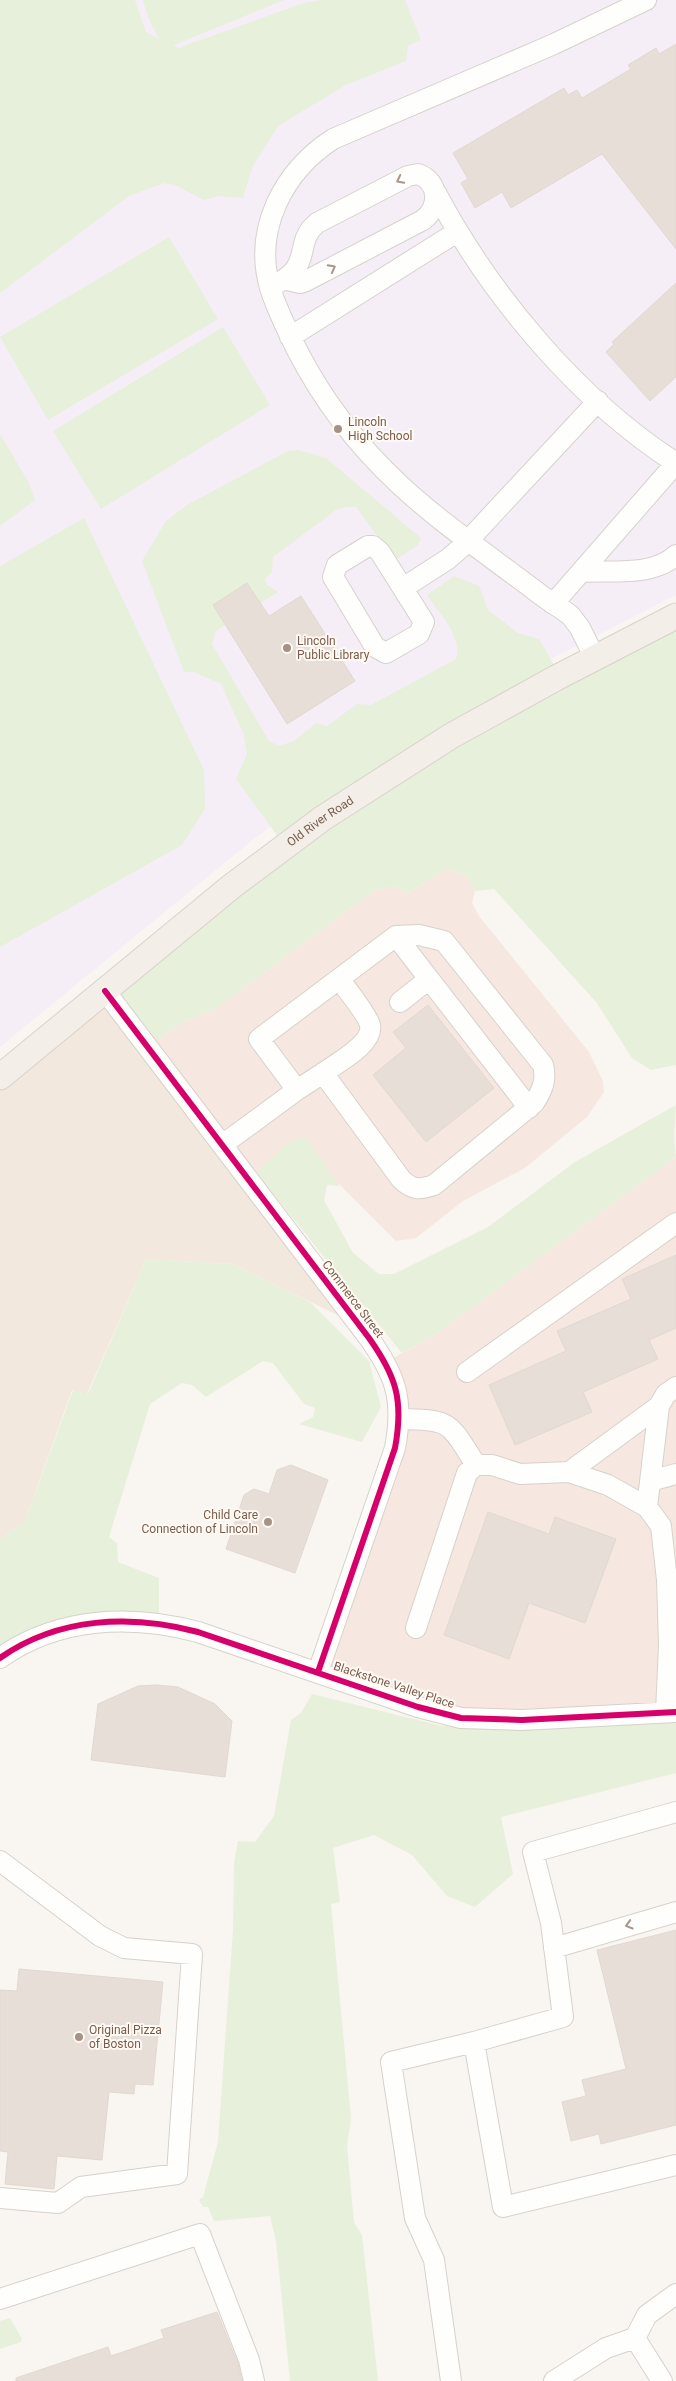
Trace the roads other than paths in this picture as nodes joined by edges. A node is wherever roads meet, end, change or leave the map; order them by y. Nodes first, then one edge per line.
1 (646, 0) edge
2 (436, 193) junction
3 (457, 232) junction
4 (278, 283) junction
5 (290, 337) junction
6 (598, 401) junction
7 (676, 463) edge
8 (468, 540) junction
9 (676, 555) edge
10 (581, 572) junction
11 (403, 588) junction
12 (553, 604) junction
13 (676, 616) edge
14 (595, 658) junction
15 (396, 936) junction
16 (340, 979) junction
17 (429, 979) junction
18 (105, 992) junction
19 (400, 1002) dead end
20 (323, 1073) junction
21 (0, 1077) edge
22 (297, 1090) junction
23 (529, 1108) junction
24 (222, 1145) junction
25 (676, 1222) edge
26 (467, 1372) dead end
27 (676, 1386) edge
28 (659, 1406) junction
29 (399, 1419) junction
30 (476, 1465) junction
31 (569, 1472) junction
32 (676, 1474) edge
33 (650, 1481) junction
34 (647, 1507) junction
35 (416, 1628) dead end
36 (0, 1658) edge
37 (318, 1672) junction
38 (671, 1712) edge
39 (676, 1812) edge
40 (0, 1860) edge
41 (676, 1912) edge
42 (554, 1948) junction
43 (474, 2042) junction
44 (676, 2165) edge
45 (0, 2198) edge
46 (676, 2294) edge
47 (0, 2299) edge
48 (635, 2338) junction
49 (254, 2381) edge
50 (451, 2381) edge
51 (554, 2381) edge
52 (662, 2381) edge

1 - 4 street
2 - 3 street
4 -> 2 street
2 -> 4 street
3 - 5 street
3 - 6 street
4 - 5 street
5 - 8 street
6 - 7 street
6 - 8 street
7 - 10 street
8 - 11 street
8 - 12 street
9 - 10 street
10 - 12 street
11 - 11 street
12 - 14 street
13 - 14 main road, Old River Road
14 - 18 main road, Old River Road
15 - 16 street
15 - 17 street
15 - 23 street
16 - 20 street
16 - 22 street
17 - 19 street
17 - 23 street
18 - 21 main road, Old River Road
18 - 24 street, Commerce Street
20 - 22 street
20 - 23 street
22 - 24 street
24 - 29 street, Commerce Street
25 - 26 street
27 - 28 street
28 - 31 street
28 - 33 street
29 - 30 street
29 - 37 street, Commerce Street
30 - 31 street
30 - 35 street
31 - 34 street
32 - 33 street
33 - 34 street
34 - 38 street
36 - 37 street, Blackstone Valley Place
37 - 38 street, Blackstone Valley Place
39 - 42 street
40 - 45 street
41 -> 42 street
42 - 43 street
43 - 44 street
43 - 50 street
46 - 48 street
47 - 49 street
48 - 51 street
48 - 52 street

